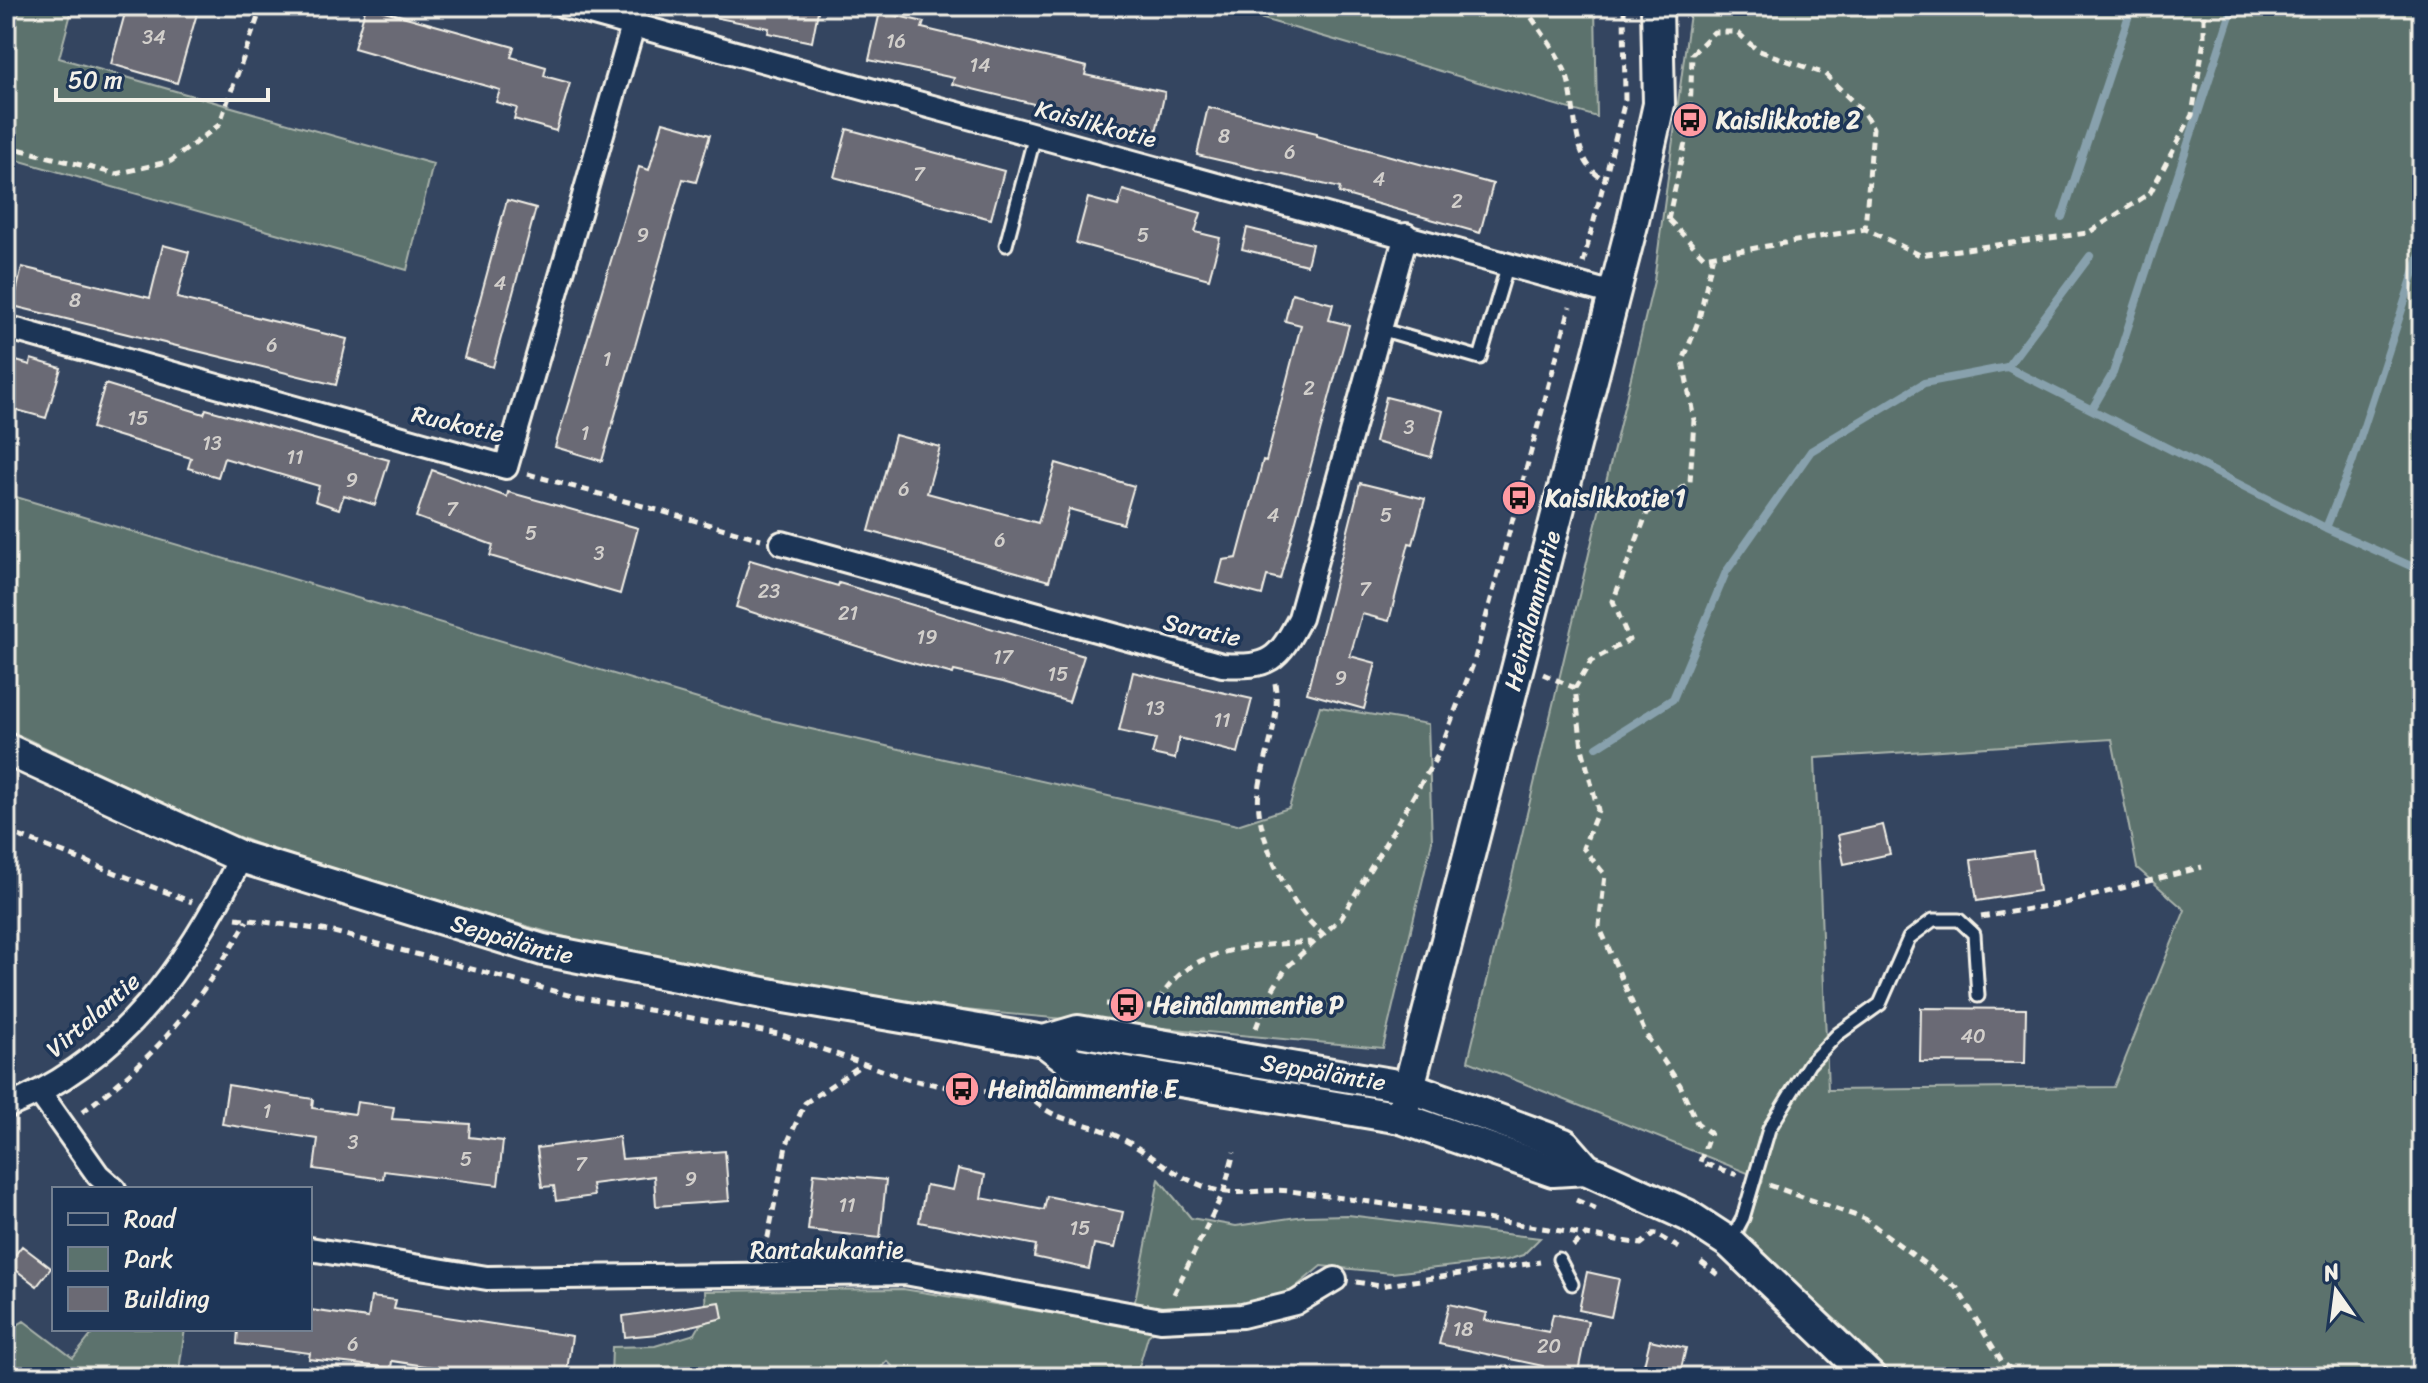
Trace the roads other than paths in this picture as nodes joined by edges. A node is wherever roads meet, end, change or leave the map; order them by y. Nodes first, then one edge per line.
1 (564, 6) edge
2 (1657, 6) edge
3 (633, 26) junction
4 (1035, 135) junction
5 (1406, 235) junction
6 (1006, 245) dead end
7 (1508, 264) junction
8 (1614, 294) junction
9 (6, 327) edge
10 (1379, 328) junction
11 (782, 543) road end
12 (6, 749) edge
13 (241, 857) junction
14 (1978, 996) dead end
15 (1044, 1041) junction
16 (1409, 1087) junction
17 (40, 1093) junction
18 (6, 1107) edge
19 (1401, 1118) junction
20 (1586, 1169) junction
21 (112, 1187) edge
22 (1730, 1243) junction
23 (312, 1249) edge
24 (1559, 1259) road end
25 (1335, 1279) road end
26 (1572, 1284) dead end
27 (1870, 1377) edge

1 - 3 street, Kaislikkotie
2 - 8 main road, Heinälammintie
3 - 4 street, Kaislikkotie
3 - 9 street, Ruokotie
4 - 5 street, Kaislikkotie
4 - 6 lane
5 - 7 street, Kaislikkotie
5 - 10 street, Saratie
7 - 8 street, Kaislikkotie
7 - 10 lane
8 - 16 main road, Heinälammintie
10 - 11 street, Saratie
12 - 13 main road, Seppäläntie
13 - 15 main road, Seppäläntie
13 - 17 street, Virtalantie
14 - 22 lane
15 - 16 main road, Seppäläntie
15 - 19 main road, Seppäläntie
16 - 19 main road, Heinälammintie
16 - 20 main road, Seppäläntie
17 - 18 street, Virtalantie
17 - 21 street
19 - 20 main road, Seppäläntie
20 - 22 main road, Seppäläntie
22 - 27 main road, Seppäläntie
23 - 25 street, Rantakukantie
24 - 26 lane

